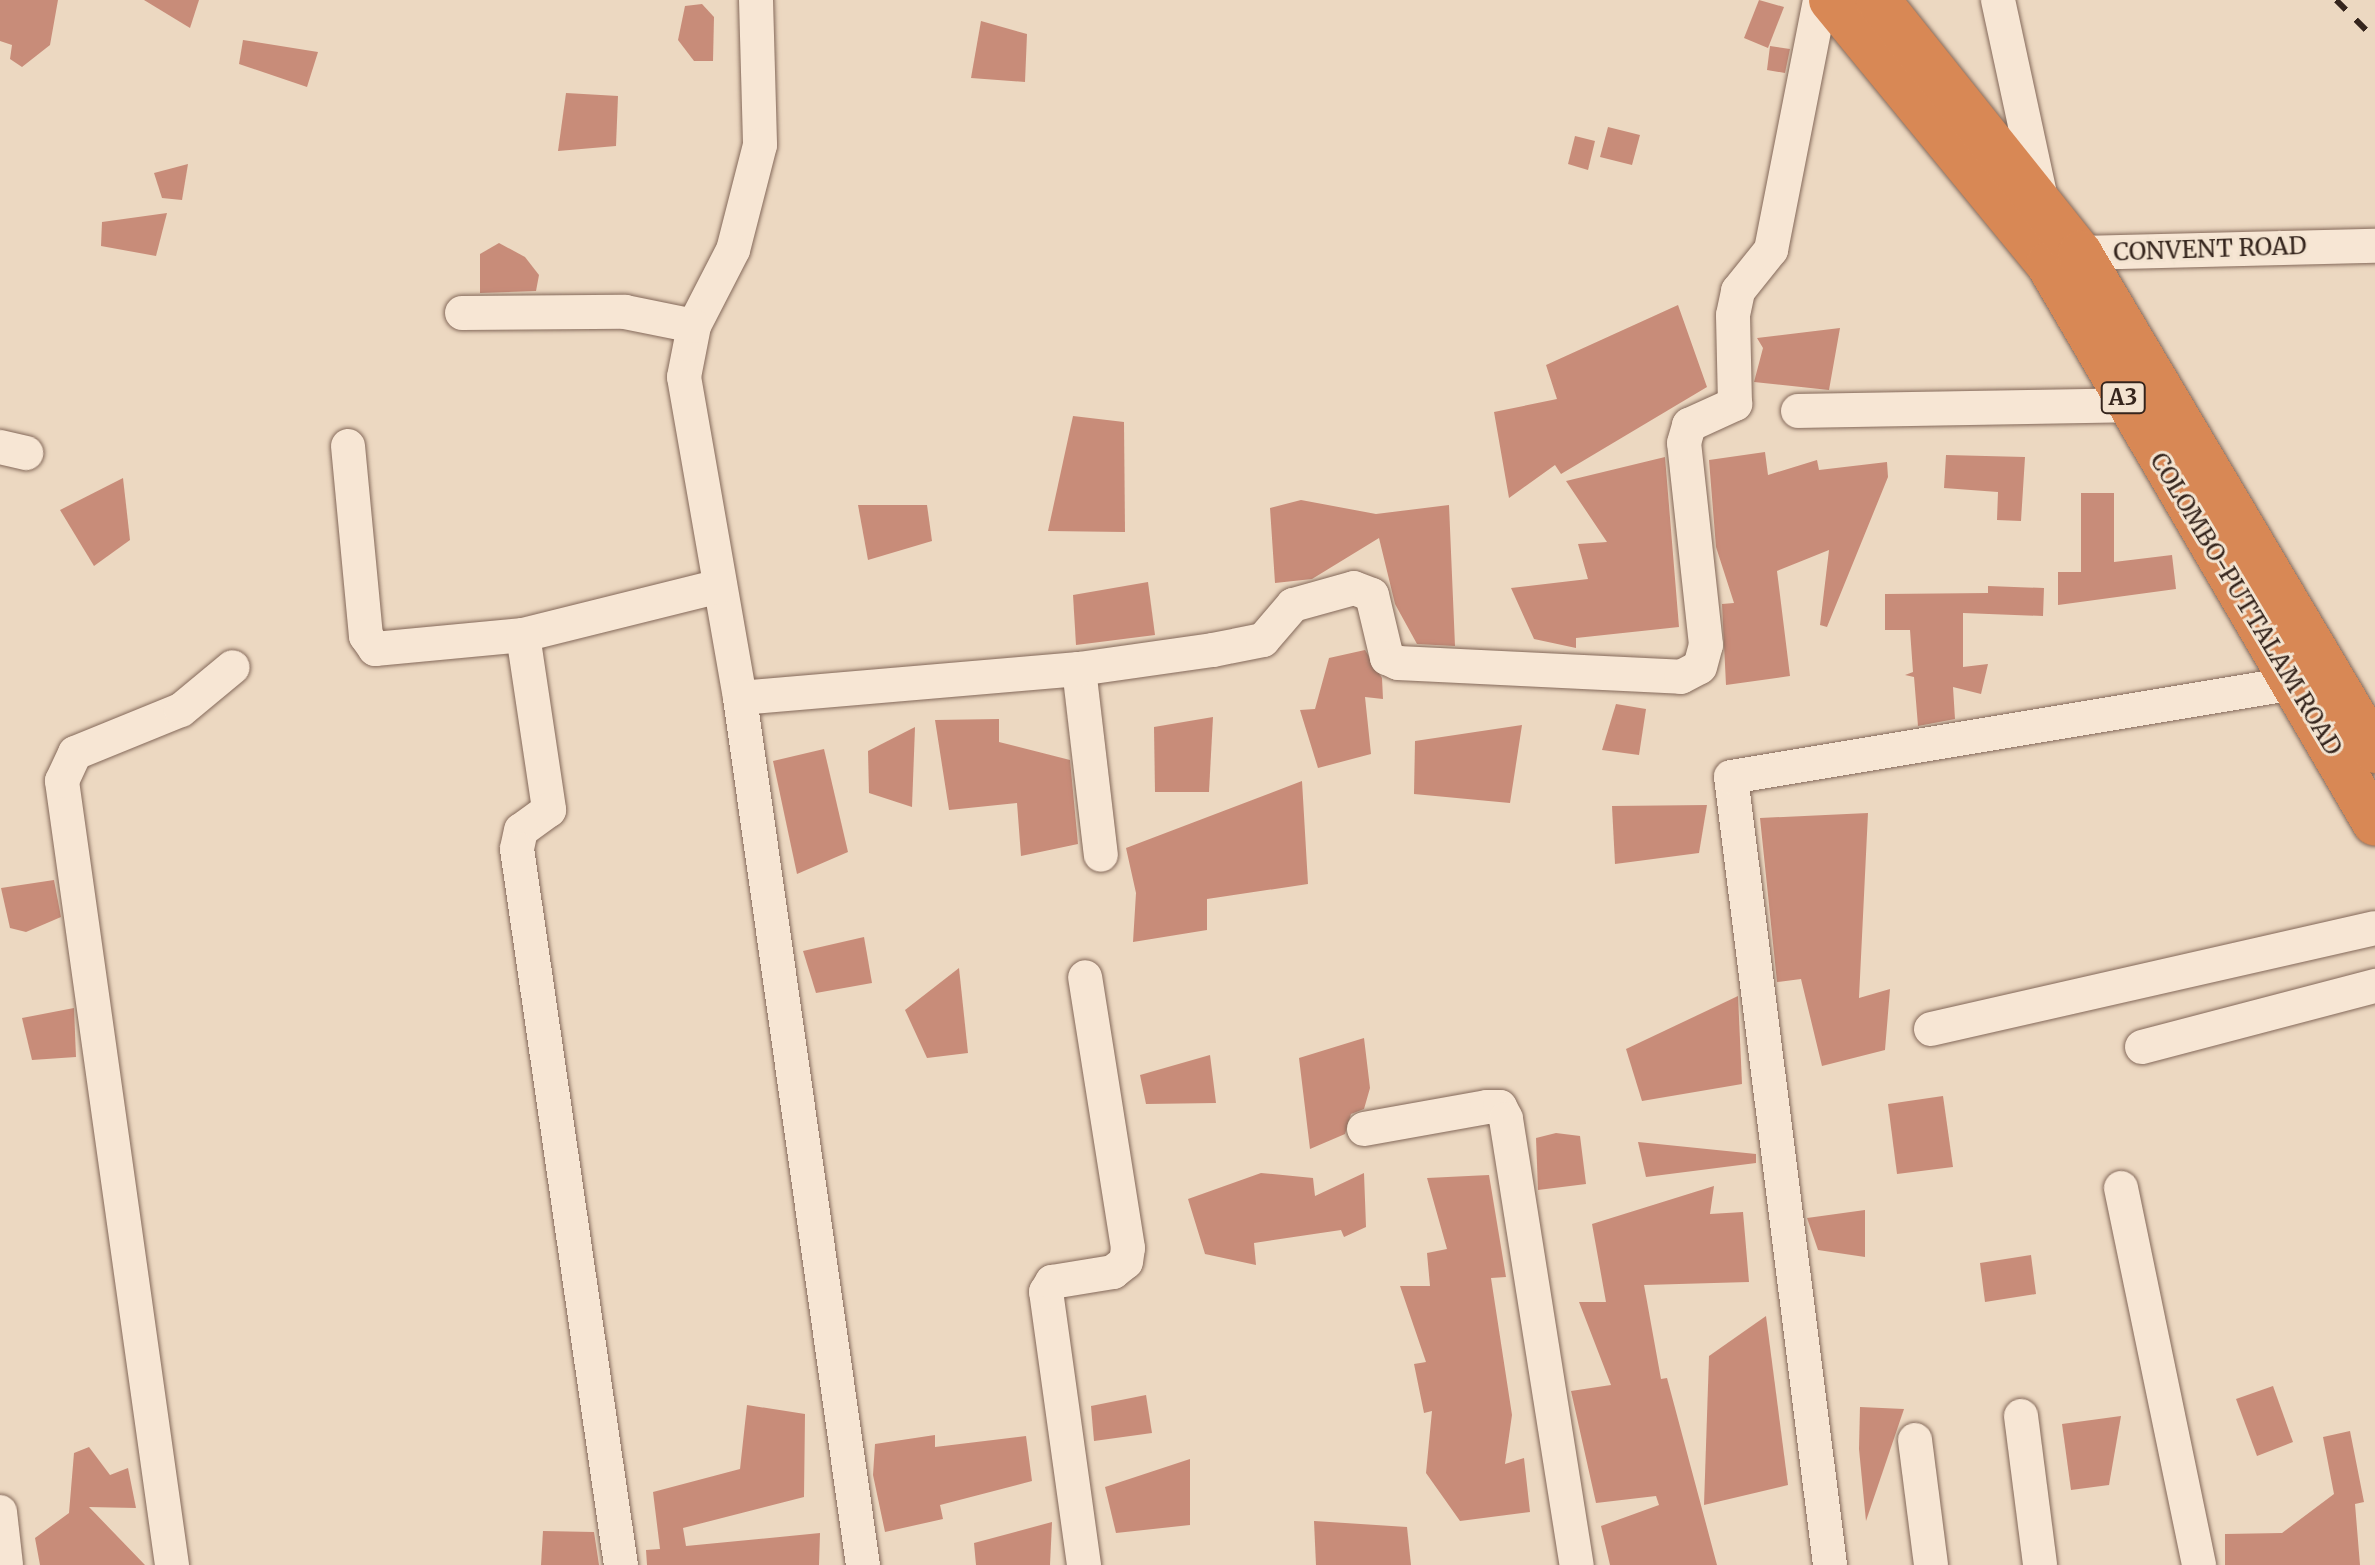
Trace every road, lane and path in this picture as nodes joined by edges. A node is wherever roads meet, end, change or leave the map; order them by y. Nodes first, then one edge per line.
1 (756, 0) edge
2 (1820, 0) edge
3 (1831, 0) edge
4 (1878, 0) edge
5 (1998, 0) edge
6 (2042, 204) junction
7 (2375, 246) edge
8 (2064, 259) junction
9 (462, 313) dead end
10 (694, 326) junction
11 (2127, 405) junction
12 (1798, 411) dead end
13 (348, 446) dead end
14 (720, 586) junction
15 (523, 635) junction
16 (233, 667) dead end
17 (1079, 669) junction
18 (2295, 683) junction
19 (740, 698) junction
20 (2375, 751) edge
21 (2375, 824) edge
22 (1101, 855) dead end
23 (2375, 928) edge
24 (1085, 977) dead end
25 (2375, 986) edge
26 (1931, 1029) dead end
27 (2142, 1047) dead end
28 (1364, 1129) dead end
29 (2121, 1188) dead end
30 (2021, 1416) dead end
31 (1915, 1440) dead end
32 (1, 1519) edge
33 (6, 1565) edge
34 (172, 1565) edge
35 (621, 1565) edge
36 (863, 1565) edge
37 (1084, 1565) edge
38 (1577, 1565) edge
39 (1830, 1565) edge
40 (1931, 1565) edge
41 (2040, 1565) edge
42 (2199, 1565) edge

1 - 10 street
2 - 17 street
3 - 8 highway, COLOMBO-PUTTALAM ROAD / A3
4 - 6 highway, COLOMBO-PUTTALAM ROAD / A3
5 - 6 street
6 - 8 highway, COLOMBO-PUTTALAM ROAD / A3
7 - 8 street, CONVENT ROAD
8 - 11 highway, COLOMBO-PUTTALAM ROAD / A3
8 - 20 highway, COLOMBO-PUTTALAM ROAD / A3
9 - 10 street
10 - 14 street
11 - 12 street
11 - 18 highway, COLOMBO-PUTTALAM ROAD / A3
13 - 15 street
14 - 15 street
14 - 19 street
15 - 35 street
16 - 34 street
17 - 19 street
17 - 22 street
18 - 21 highway, COLOMBO-PUTTALAM ROAD / A3
18 - 39 street
19 - 36 street
23 - 26 street
24 - 37 street
25 - 27 street
28 - 38 street
29 - 42 street
30 - 41 street
31 - 40 street
32 - 33 street

